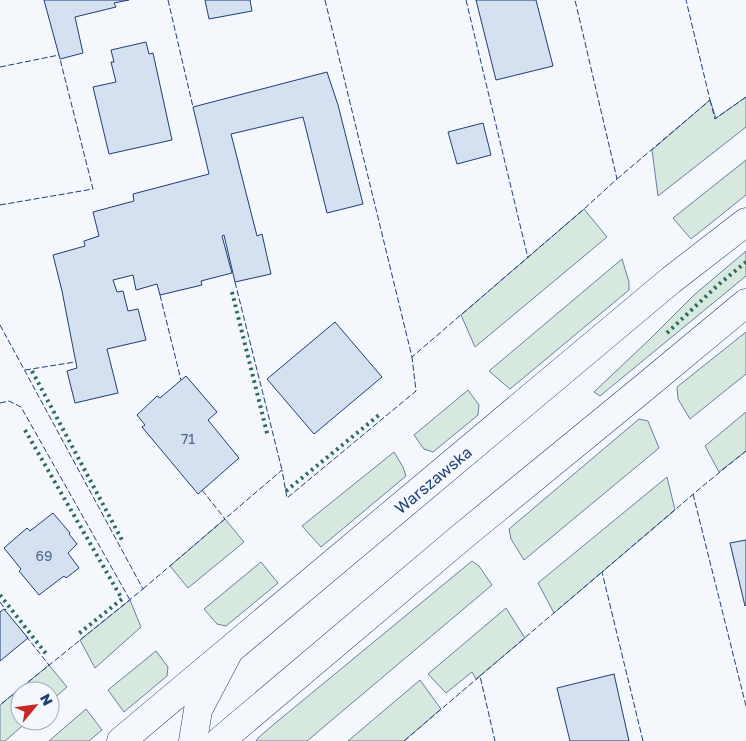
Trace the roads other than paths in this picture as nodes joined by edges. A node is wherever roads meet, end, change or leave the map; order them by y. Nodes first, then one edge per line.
1 (746, 222) edge
2 (746, 303) edge
3 (228, 652) junction
4 (121, 741) edge
5 (193, 741) edge
6 (220, 741) edge

1 - 3 main road, Warszawska
2 - 6 main road
3 - 4 main road, Warszawska
3 - 5 main road

